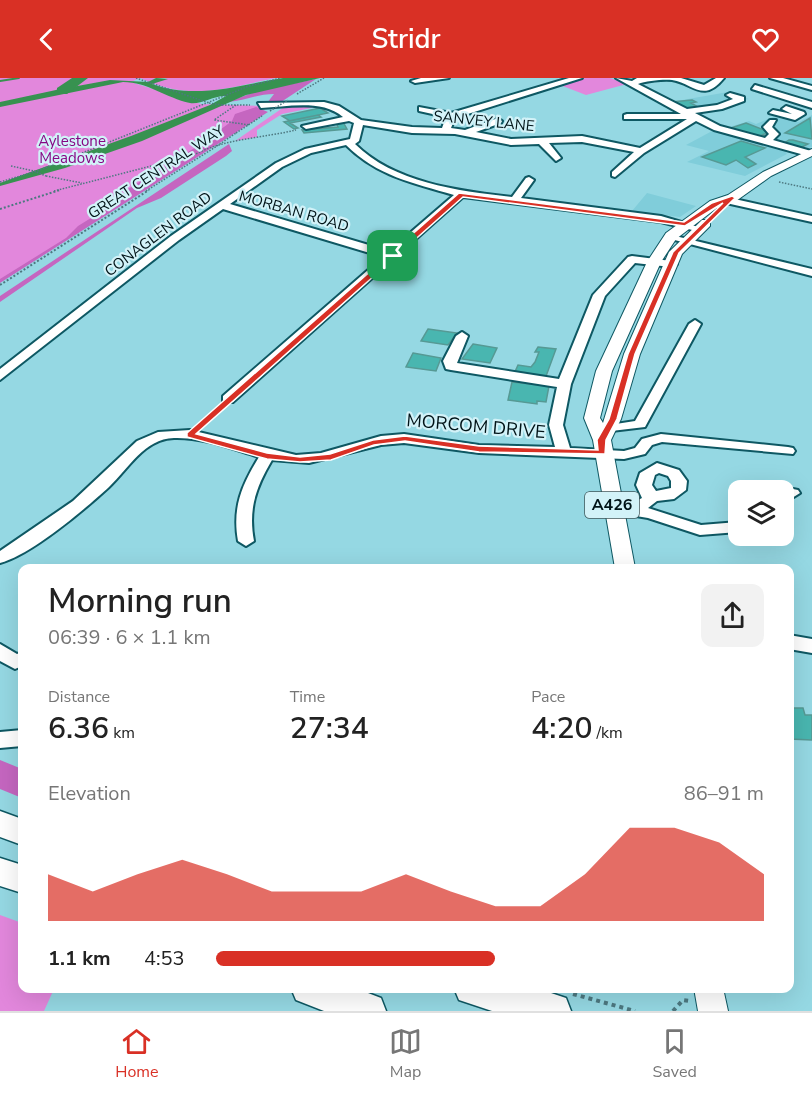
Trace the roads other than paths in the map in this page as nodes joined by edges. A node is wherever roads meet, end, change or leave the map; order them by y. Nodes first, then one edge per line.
1 (445, 78) edge
2 (578, 78) edge
3 (620, 78) edge
4 (670, 78) edge
5 (675, 78) edge
6 (720, 78) edge
7 (774, 78) edge
8 (415, 81) dead end
9 (633, 84) junction
10 (755, 87) dead end
11 (809, 87) edge
12 (730, 95) dead end
13 (781, 95) junction
14 (808, 104) edge
15 (261, 105) road end
16 (422, 109) dead end
17 (786, 109) junction
18 (451, 116) junction
19 (689, 116) junction
20 (627, 117) dead end
21 (773, 118) junction
22 (347, 119) junction
23 (498, 121) dead end
24 (359, 122) junction
25 (306, 126) road end
26 (446, 130) junction
27 (466, 133) junction
28 (348, 142) junction
29 (543, 142) junction
30 (766, 142) junction
31 (641, 151) junction
32 (810, 153) edge
33 (556, 158) dead end
34 (615, 174) dead end
35 (529, 180) dead end
36 (461, 195) junction
37 (515, 200) junction
38 (731, 200) junction
39 (220, 205) junction
40 (711, 212) junction
41 (812, 219) edge
42 (685, 224) junction
43 (700, 228) junction
44 (671, 236) junction
45 (687, 240) junction
46 (393, 256) junction
47 (654, 262) junction
48 (671, 264) junction
49 (812, 273) edge
50 (695, 324) dead end
51 (462, 336) dead end
52 (0, 376) edge
53 (564, 384) junction
54 (228, 399) road end
55 (606, 435) junction
56 (788, 451) dead end
57 (564, 452) junction
58 (267, 456) junction
59 (651, 496) dead end
60 (622, 509) junction
61 (728, 529) edge
62 (246, 541) dead end
63 (0, 558) edge
64 (625, 564) edge
65 (794, 643) edge
66 (812, 646) edge
67 (0, 651) edge
68 (18, 661) edge
69 (18, 738) edge
70 (0, 740) edge
71 (0, 824) edge
72 (18, 831) edge
73 (0, 872) edge
74 (18, 878) edge
75 (322, 993) edge
76 (505, 993) edge
77 (709, 993) edge
78 (557, 1001) edge
79 (368, 1011) edge
80 (713, 1011) edge

1 - 8 street
2 - 18 street
3 - 9 street
4 - 9 street
5 - 6 street
7 - 11 street
9 - 19 street
10 - 13 street
11 - 13 street
12 - 19 street
13 - 14 street
14 - 17 street
15 - 22 street
16 - 18 street
17 - 21 street
17 - 21 street
18 - 26 street
19 - 20 street
19 - 30 street
19 - 31 street
21 - 30 street
22 - 24 street, SANVEY LANE
22 - 25 street
23 - 27 street
24 - 26 street, SANVEY LANE
24 - 28 street
26 - 27 street, SANVEY LANE
27 - 29 street, SANVEY LANE
28 - 36 street
28 - 39 street, CONAGLEN ROAD
29 - 31 street, SANVEY LANE
29 - 33 street
30 - 32 street
31 - 34 street
32 - 38 main road, A426
35 - 37 street
36 - 37 street
36 - 46 street
37 - 42 street
38 - 40 main road, A426
38 - 41 street
39 - 46 street, MORBAN ROAD
39 - 52 street, CONAGLEN ROAD
40 - 42 main road, A426
40 - 43 main road, A426
42 - 43 street
42 - 44 main road, A426
43 - 45 main road, A426
44 - 45 street
44 - 47 main road, A426
45 - 48 main road, A426
45 - 49 street
46 - 54 street
47 - 48 street
47 - 53 street
47 - 55 main road, A426
48 - 55 main road, A426
50 - 55 street
51 - 53 street
53 - 57 street
55 - 56 street
55 - 57 street, MORCOM DRIVE
55 - 60 main road, A426
57 - 58 street, MORCOM DRIVE
58 - 62 street
58 - 63 street, MORCOM DRIVE
59 - 60 street
60 - 61 street
60 - 64 main road, A426
65 - 66 street
67 - 68 street
69 - 70 street
71 - 72 highway
73 - 74 highway
75 - 79 highway
76 - 78 highway
77 - 80 main road

